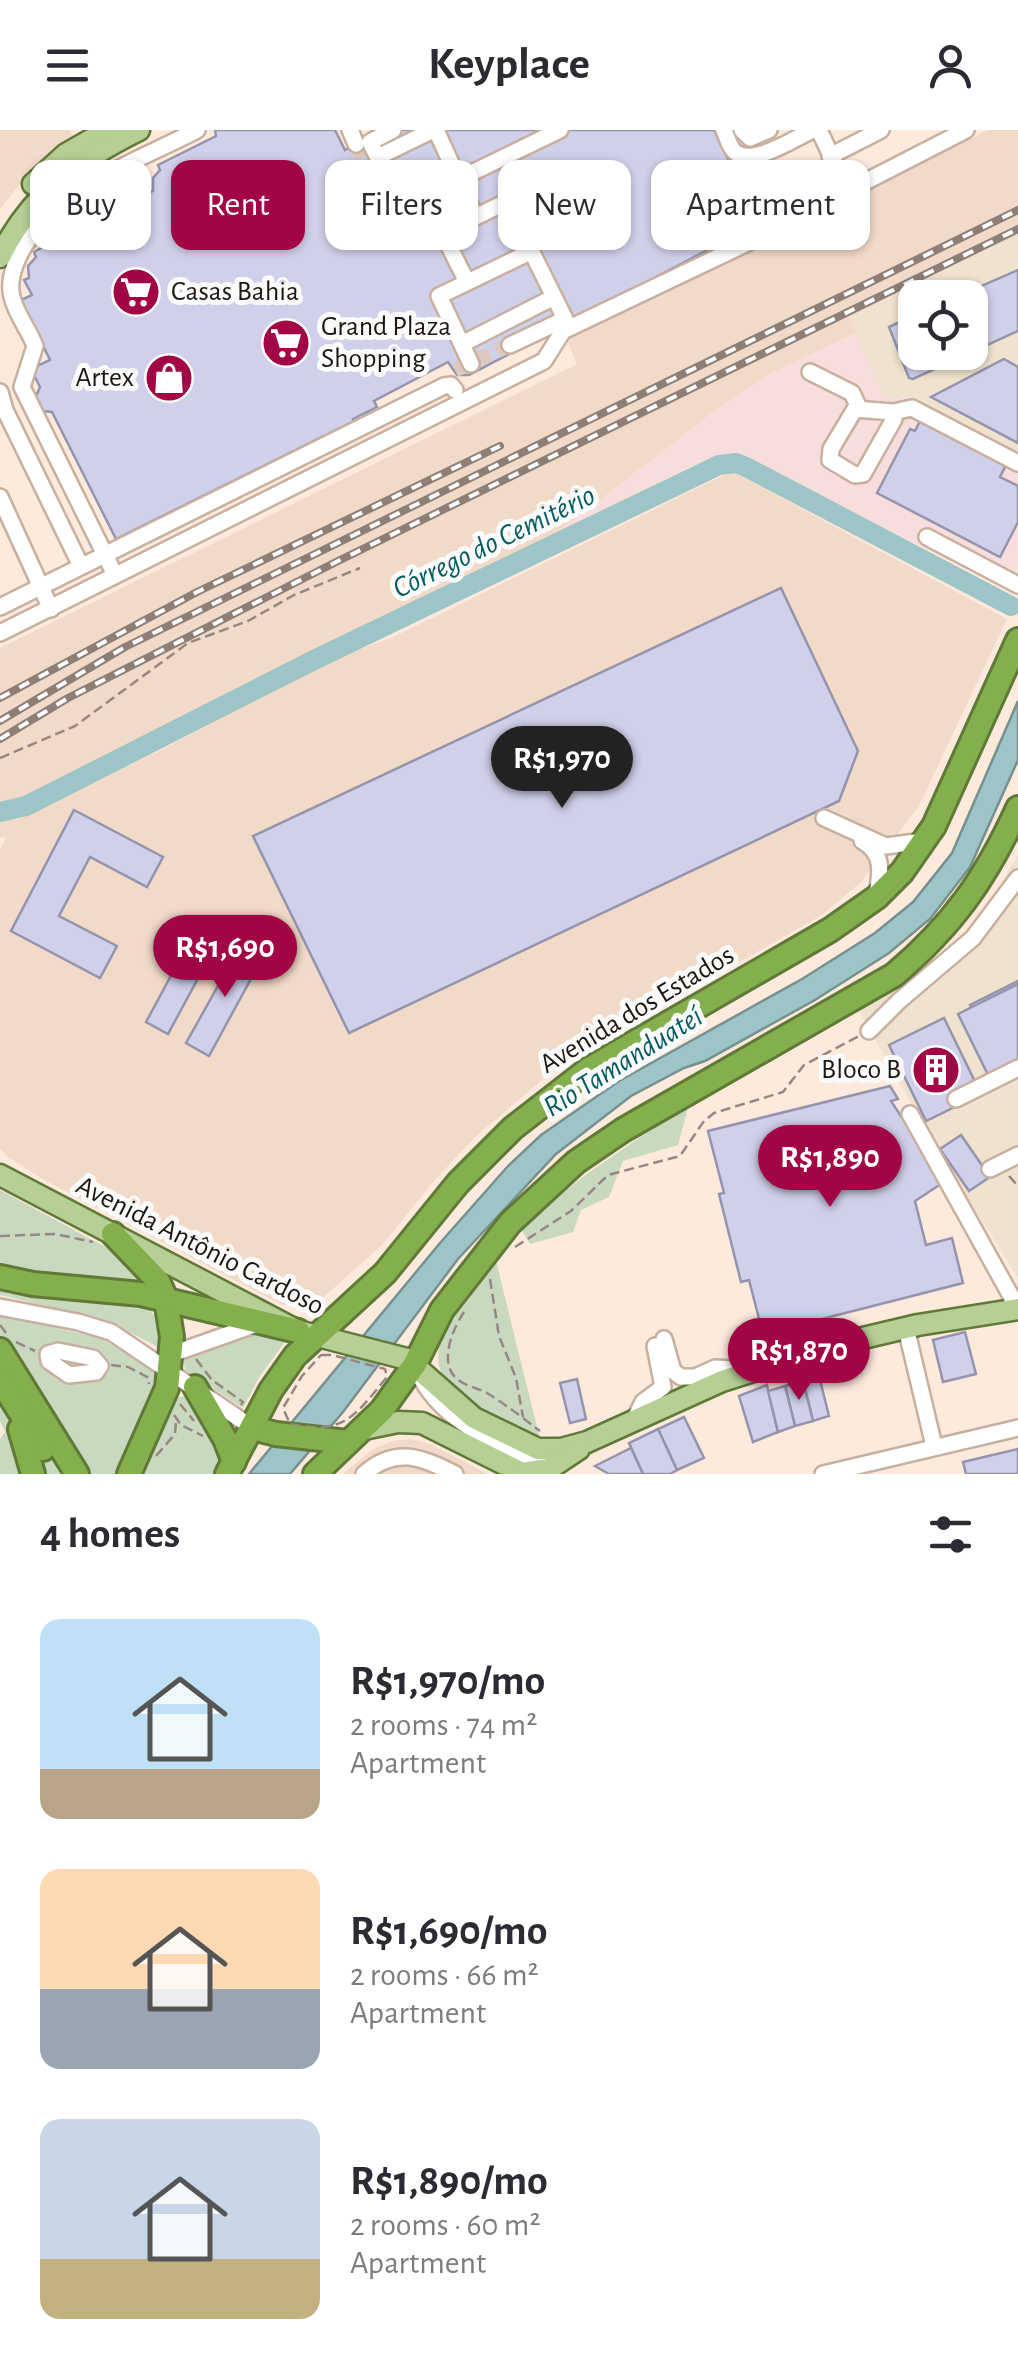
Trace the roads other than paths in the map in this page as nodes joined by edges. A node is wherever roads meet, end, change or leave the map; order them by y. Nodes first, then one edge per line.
1 (139, 130) edge
2 (197, 130) edge
3 (393, 130) edge
4 (434, 130) edge
5 (560, 130) edge
6 (724, 130) edge
7 (742, 130) edge
8 (770, 130) edge
9 (816, 130) edge
10 (881, 130) edge
11 (966, 130) edge
12 (94, 133) edge
13 (364, 144) edge
14 (830, 156) junction
15 (449, 160) edge
16 (832, 160) edge
17 (478, 170) edge
18 (870, 179) edge
19 (478, 215) edge
20 (0, 227) edge
21 (450, 250) edge
22 (732, 250) edge
23 (532, 251) junction
24 (0, 257) edge
25 (466, 282) junction
26 (554, 296) junction
27 (531, 309) junction
28 (534, 336) junction
29 (462, 344) junction
30 (510, 345) tunnel mouth
31 (810, 372) dead end
32 (458, 377) junction
33 (22, 388) junction
34 (2, 396) edge
35 (859, 408) junction
36 (448, 410) junction
37 (894, 412) junction
38 (5, 425) edge
39 (355, 429) junction
40 (339, 438) junction
41 (366, 450) junction
42 (25, 452) junction
43 (346, 460) junction
44 (1018, 463) edge
45 (0, 497) edge
46 (927, 537) dead end
47 (125, 546) junction
48 (104, 554) junction
49 (81, 566) junction
50 (134, 566) junction
51 (115, 575) junction
52 (1018, 585) edge
53 (40, 586) junction
54 (0, 607) edge
55 (51, 609) junction
56 (0, 633) edge
57 (1018, 640) edge
58 (1018, 808) edge
59 (926, 840) junction
60 (1018, 878) edge
61 (877, 897) junction
62 (869, 1031) dead end
63 (1018, 1068) edge
64 (956, 1098) dead end
65 (910, 1114) dead end
66 (1018, 1155) edge
67 (990, 1169) dead end
68 (0, 1175) edge
69 (113, 1234) junction
70 (0, 1276) edge
71 (166, 1299) junction
72 (0, 1307) edge
73 (1017, 1309) edge
74 (257, 1324) junction
75 (906, 1328) junction
76 (306, 1335) junction
77 (0, 1350) edge
78 (405, 1359) junction
79 (171, 1362) junction
80 (752, 1370) junction
81 (4, 1386) edge
82 (196, 1387) joint
83 (636, 1418) junction
84 (237, 1426) junction
85 (470, 1428) junction
86 (1018, 1428) edge
87 (340, 1435) junction
88 (587, 1442) junction
89 (934, 1446) junction
90 (500, 1466) edge
91 (231, 1468) edge
92 (554, 1471) edge
93 (34, 1474) edge
94 (59, 1474) edge
95 (77, 1474) edge
96 (130, 1474) edge
97 (315, 1474) edge
98 (364, 1474) edge
99 (456, 1474) edge
100 (523, 1474) edge
101 (822, 1474) edge

1 - 24 main road
2 - 33 street
3 - 13 street
4 - 13 street
4 - 15 street
5 - 17 street
6 - 9 street
7 - 8 street
9 - 14 street
10 - 14 street
11 - 18 street
12 - 20 main road
14 - 16 street
19 - 23 street
21 - 25 street
22 - 36 street
23 - 25 street
23 - 26 street
25 - 29 street
26 - 27 street
26 - 28 street
27 - 28 street
27 - 29 street
28 - 30 street
29 - 32 street
31 - 35 street
32 - 36 street
32 - 39 street
33 - 34 street
33 - 48 street
34 - 38 street
34 - 42 street
35 - 37 street
35 - 37 street
36 - 41 street
37 - 44 street
38 - 42 street
39 - 40 street
39 - 41 street
40 - 43 street
40 - 47 street
41 - 43 street
42 - 49 street
43 - 50 street
45 - 53 street
46 - 52 street
47 - 48 street
47 - 50 street
48 - 49 street
48 - 51 street
49 - 53 street
50 - 51 street
51 - 55 street
53 - 54 street
53 - 55 street
55 - 56 street
57 - 59 highway, Avenida dos Estados
58 - 78 highway
59 - 61 highway, Avenida dos Estados
59 - 61 street
60 - 62 street
61 - 76 highway, Avenida dos Estados
63 - 64 street
65 - 73 street
66 - 67 street
68 - 69 main road, Avenida Antônio Cardoso
69 - 71 highway
69 - 76 main road, Avenida Antônio Cardoso
70 - 71 highway
71 - 74 highway
71 - 79 highway
72 - 79 street
73 - 75 main road
74 - 76 highway
74 - 79 street
75 - 80 main road
75 - 89 street
76 - 78 main road, Avenida Antônio Cardoso
76 - 84 highway, Avenida dos Estados
77 - 95 highway
78 - 85 street
78 - 87 highway
78 - 88 main road, Avenida Antônio Cardoso
79 - 82 street
79 - 96 highway
80 - 83 main road
80 - 83 street
81 - 93 highway
81 - 94 highway
82 - 84 highway
83 - 88 main road
84 - 87 highway
84 - 91 highway, Avenida dos Estados
85 - 87 street
85 - 92 street
86 - 89 street
87 - 90 main road
87 - 97 highway
88 - 92 main road
89 - 101 street
90 - 100 main road
92 - 100 main road
98 - 99 street

